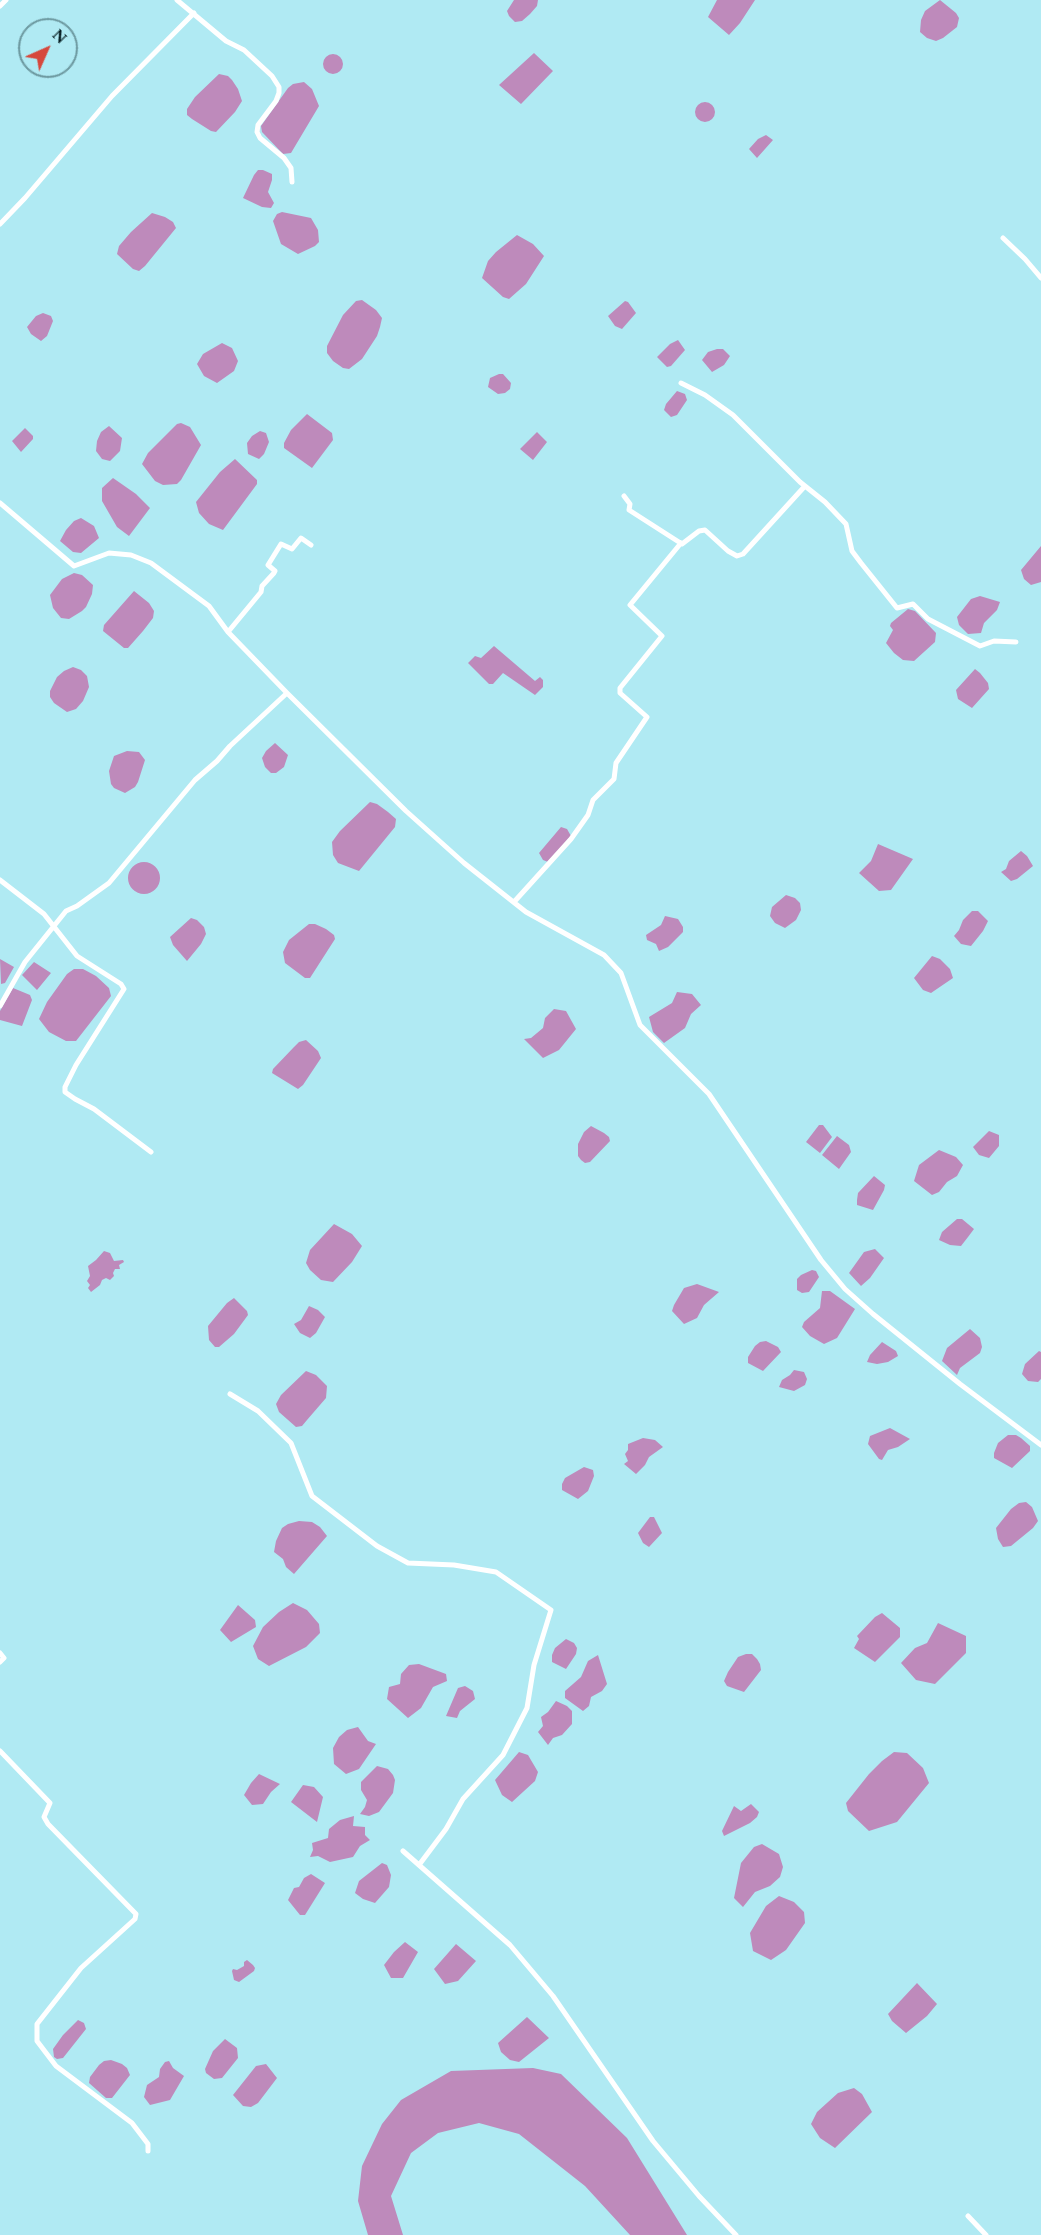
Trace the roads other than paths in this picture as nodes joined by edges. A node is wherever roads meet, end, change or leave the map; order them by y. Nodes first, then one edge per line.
1 (6, 0) edge
2 (177, 0) edge
3 (0, 6) edge
4 (194, 13) junction
5 (292, 182) dead end
6 (0, 224) edge
7 (1003, 238) dead end
8 (1041, 278) edge
9 (681, 383) dead end
10 (806, 486) junction
11 (624, 496) dead end
12 (0, 503) edge
13 (681, 543) junction
14 (310, 545) dead end
15 (228, 632) junction
16 (1016, 642) dead end
17 (287, 693) junction
18 (0, 880) edge
19 (514, 902) junction
20 (54, 925) junction
21 (0, 1006) edge
22 (151, 1152) dead end
23 (230, 1394) dead end
24 (1041, 1445) edge
25 (0, 1653) edge
26 (0, 1662) edge
27 (0, 1751) edge
28 (403, 1851) dead end
29 (419, 1864) junction
30 (148, 2151) dead end
31 (968, 2216) dead end
32 (736, 2235) edge
33 (986, 2235) edge

1 - 3 street
2 - 4 street
4 - 5 street
4 - 6 street
7 - 8 street
9 - 10 street
10 - 13 street
10 - 16 street
11 - 13 street
12 - 15 street
13 - 19 street
14 - 15 street
15 - 17 street
17 - 19 street
17 - 20 street
18 - 20 street
19 - 24 street
20 - 21 street
20 - 22 street
23 - 29 street
25 - 26 street
27 - 30 street
28 - 29 street
29 - 32 street
31 - 33 street

